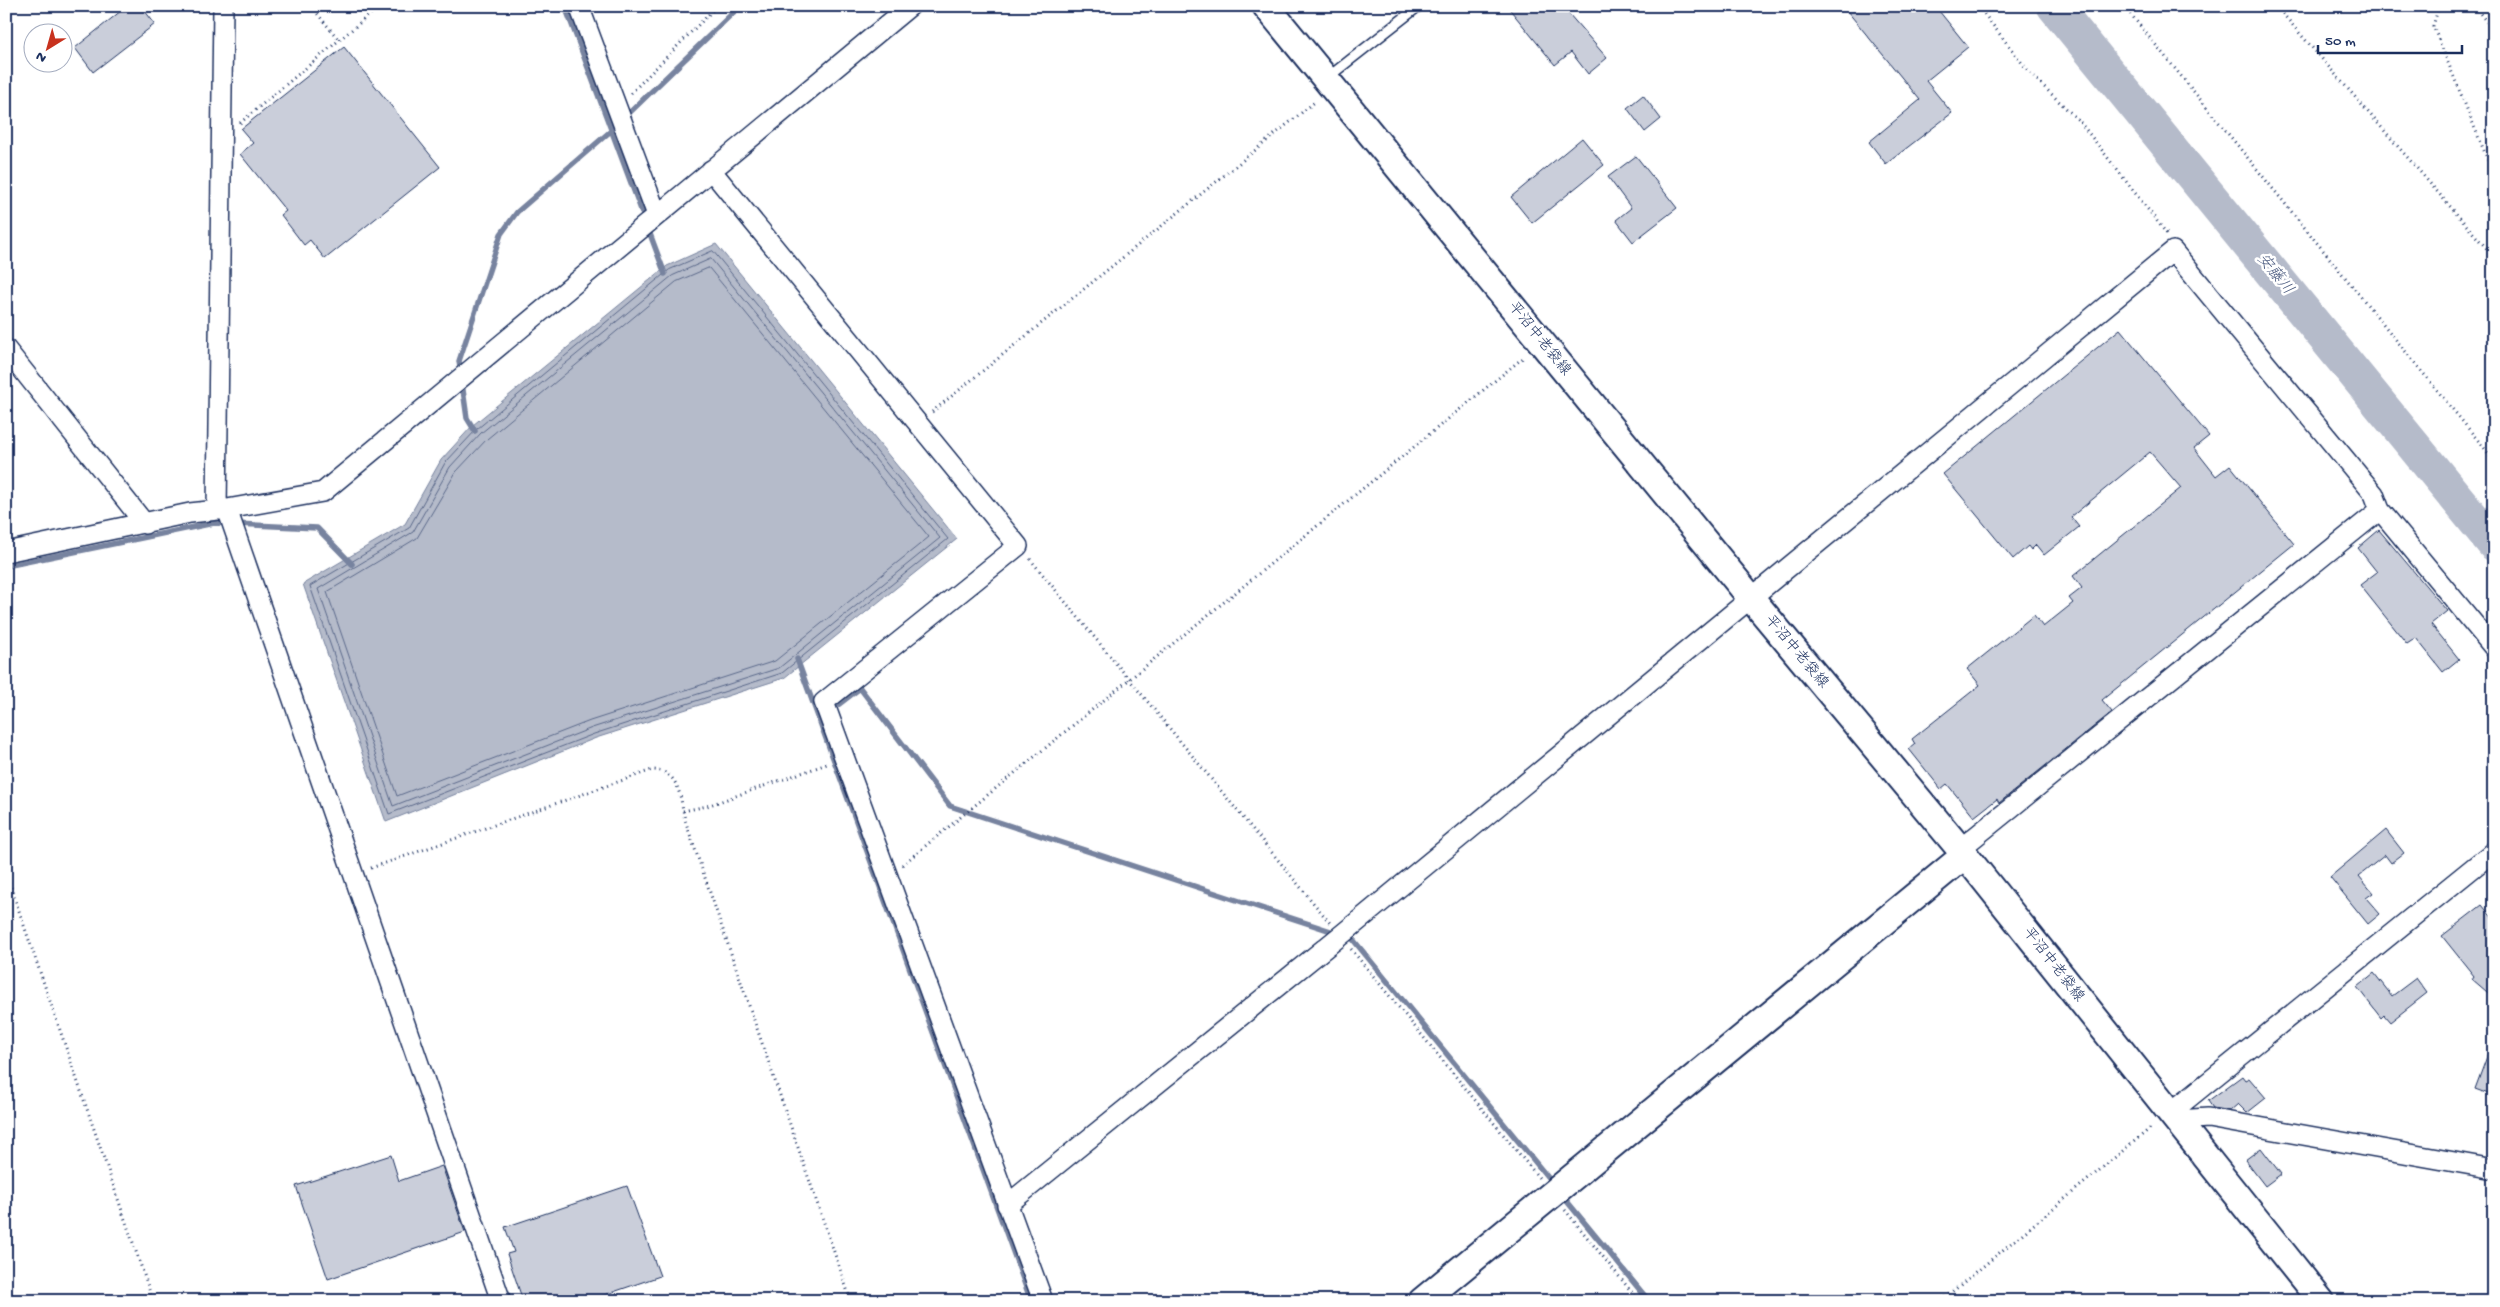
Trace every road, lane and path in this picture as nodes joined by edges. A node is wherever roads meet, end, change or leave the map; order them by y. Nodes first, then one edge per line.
1 (223, 6) edge
2 (311, 6) edge
3 (380, 6) edge
4 (579, 6) edge
5 (718, 6) edge
6 (910, 6) edge
7 (1266, 6) edge
8 (1419, 6) edge
9 (1978, 6) edge
10 (2124, 6) edge
11 (2276, 6) edge
12 (2439, 6) edge
13 (2474, 6) edge
14 (2494, 31) edge
15 (339, 40) junction
16 (1330, 83) junction
17 (616, 108) junction
18 (222, 138) junction
19 (711, 170) junction
20 (2494, 175) edge
21 (657, 215) junction
22 (2173, 251) junction
23 (2494, 257) edge
24 (1542, 343) junction
25 (6, 348) edge
26 (918, 423) junction
27 (2494, 460) edge
28 (222, 510) junction
29 (2380, 510) junction
30 (145, 524) junction
31 (1018, 546) junction
32 (6, 552) edge
33 (1751, 598) junction
34 (2494, 648) edge
35 (1130, 679) junction
36 (844, 758) junction
37 (683, 812) junction
38 (1963, 852) junction
39 (2494, 852) edge
40 (6, 873) edge
41 (354, 874) junction
42 (888, 877) junction
43 (1340, 936) junction
44 (2174, 1116) junction
45 (2494, 1169) edge
46 (1552, 1195) junction
47 (1007, 1204) junction
48 (152, 1301) edge
49 (501, 1301) edge
50 (851, 1301) edge
51 (1043, 1301) edge
52 (1422, 1301) edge
53 (1638, 1301) edge
54 (1941, 1301) edge
55 (2321, 1301) edge

1 - 18 street
2 - 15 path
3 - 15 path
4 - 17 street
5 - 17 path
6 - 19 street
7 - 16 main road, 平沼中老袋線
8 - 16 lane
9 - 22 path
10 - 27 path
11 - 23 path
12 - 20 path
13 - 14 path
15 - 18 path
16 - 24 main road, 平沼中老袋線
16 - 26 path
17 - 21 street
18 - 28 street
19 - 21 street
19 - 26 street
21 - 28 street
22 - 29 street
22 - 33 street
24 - 33 main road, 平沼中老袋線
24 - 35 path
25 - 30 street
26 - 31 street
28 - 30 street
28 - 41 street
29 - 34 street
29 - 38 street
30 - 32 street
31 - 35 path
31 - 36 street
33 - 38 main road, 平沼中老袋線
33 - 43 street
35 - 42 path
35 - 43 path
36 - 37 path
36 - 42 street
37 - 41 path
37 - 50 path
38 - 44 main road, 平沼中老袋線
38 - 46 main road
39 - 44 street
40 - 48 path
41 - 49 street
42 - 47 street
43 - 46 path
43 - 47 street
44 - 45 street
44 - 54 path
44 - 55 main road, 平沼中老袋線
46 - 52 main road
46 - 53 path
47 - 51 street

